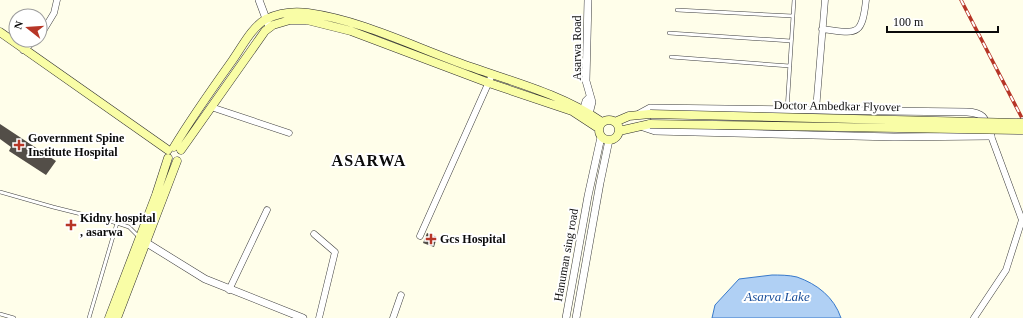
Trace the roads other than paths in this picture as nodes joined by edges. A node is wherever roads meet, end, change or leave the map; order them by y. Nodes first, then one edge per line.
1 (57, 0) edge
2 (259, 0) edge
3 (588, 0) edge
4 (794, 0) edge
5 (825, 0) edge
6 (866, 0) edge
7 (677, 10) dead end
8 (793, 16) junction
9 (48, 23) edge
10 (268, 23) junction
11 (822, 29) junction
12 (0, 32) edge
13 (669, 32) dead end
14 (791, 41) junction
15 (26, 48) edge
16 (23, 50) junction
17 (671, 57) dead end
18 (790, 66) junction
19 (491, 79) junction
20 (211, 107) junction
21 (787, 110) junction
22 (816, 110) junction
23 (638, 114) junction
24 (586, 115) junction
25 (615, 122) junction
26 (1023, 123) edge
27 (600, 125) junction
28 (639, 126) junction
29 (1023, 130) edge
30 (619, 131) junction
31 (289, 133) dead end
32 (991, 136) junction
33 (605, 139) junction
34 (173, 151) junction
35 (0, 192) edge
36 (267, 210) dead end
37 (117, 223) junction
38 (314, 234) dead end
39 (420, 236) dead end
40 (143, 241) junction
41 (579, 242) junction
42 (589, 244) junction
43 (230, 290) junction
44 (401, 295) dead end
45 (0, 314) edge
46 (14, 318) edge
47 (89, 318) edge
48 (108, 318) edge
49 (117, 318) edge
50 (303, 318) edge
51 (319, 318) edge
52 (393, 318) edge
53 (566, 318) edge
54 (576, 318) edge
55 (974, 318) edge

1 - 9 street
2 - 10 street
3 - 24 street, Asarwa Road
4 - 8 lane
5 - 11 street
6 - 11 street
7 - 8 lane
8 - 14 lane
10 - 19 main road
10 - 20 main road
10 - 34 main road
11 - 22 street
12 - 16 main road
13 - 14 lane
14 - 18 lane
15 - 16 street
16 - 34 main road
17 - 18 lane
18 - 21 lane
19 - 24 main road
19 - 39 street
20 - 31 street
20 - 34 main road
21 - 22 street
21 - 23 street
22 - 32 street
23 - 25 main road, Doctor Ambedkar Flyover
23 - 26 main road, Doctor Ambedkar Flyover, bridge
24 - 27 main road
25 - 27 main road
25 - 30 main road
27 - 33 main road
28 - 29 main road, Doctor Ambedkar Flyover, bridge
28 - 30 main road, Doctor Ambedkar Flyover
28 - 32 street
30 - 33 main road
32 - 55 street
33 - 41 street, Hanuman sing road
33 - 42 street
34 - 40 main road
34 - 40 main road
35 - 37 lane
36 - 43 street
37 - 40 lane
37 - 47 lane
38 - 51 street
40 - 43 street
40 - 48 main road
40 - 49 main road
41 - 42 street
41 - 53 street, Hanuman sing road
42 - 54 street
43 - 50 street
44 - 52 street
45 - 46 lane

